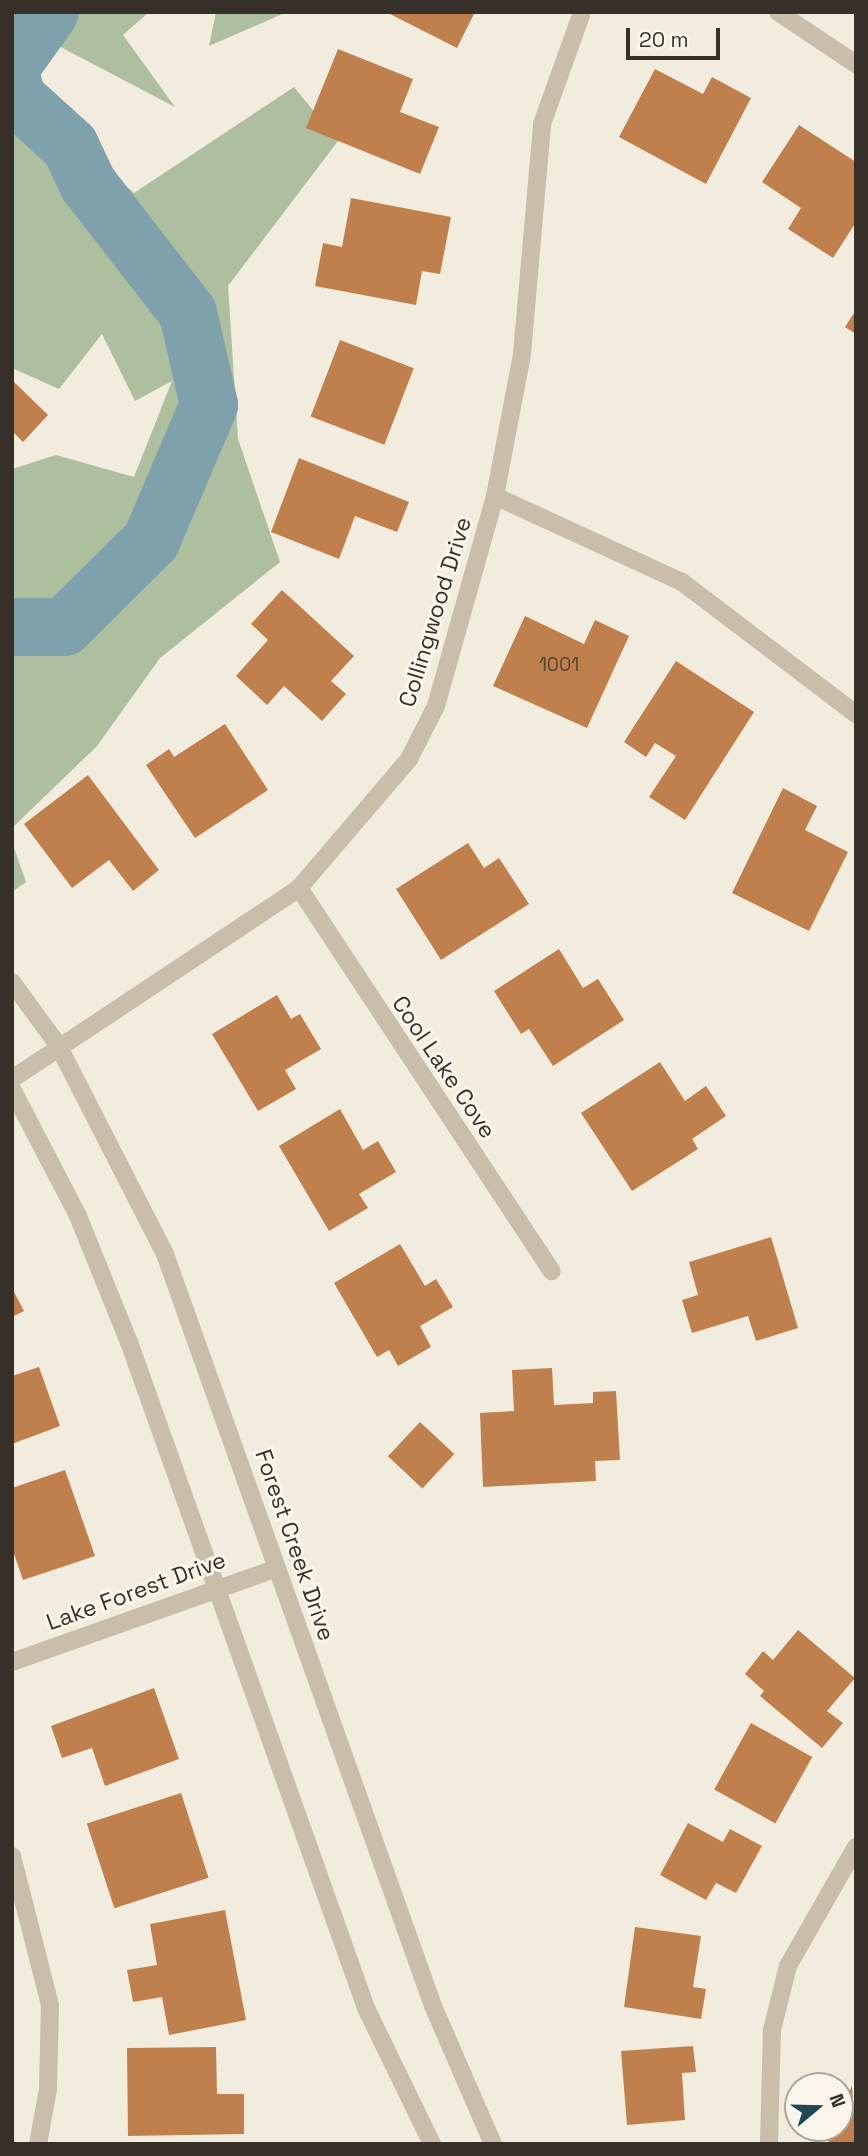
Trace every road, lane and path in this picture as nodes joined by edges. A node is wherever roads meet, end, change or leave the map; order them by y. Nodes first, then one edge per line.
1 (582, 12) edge
2 (778, 12) edge
3 (856, 64) edge
4 (495, 496) junction
5 (856, 714) edge
6 (299, 888) junction
7 (12, 982) edge
8 (58, 1045) junction
9 (12, 1079) edge
10 (12, 1089) edge
11 (552, 1271) dead end
12 (276, 1568) junction
13 (215, 1588) junction
14 (12, 1662) edge
15 (856, 1847) edge
16 (12, 1856) edge
17 (38, 2144) edge
18 (432, 2144) edge
19 (493, 2144) edge
20 (769, 2144) edge

1 - 4 street, Collingwood Drive
2 - 3 street
4 - 5 street
4 - 6 street, Collingwood Drive
6 - 8 street, Collingwood Drive
6 - 11 street, Cool Lake Cove
7 - 8 street, Forest Creek Drive
8 - 9 street, Collingwood Drive
8 - 12 street, Forest Creek Drive
10 - 13 street
12 - 13 street, Lake Forest Drive
12 - 19 street, Forest Creek Drive
13 - 14 street, Lake Forest Drive
13 - 18 street
15 - 20 street
16 - 17 street

